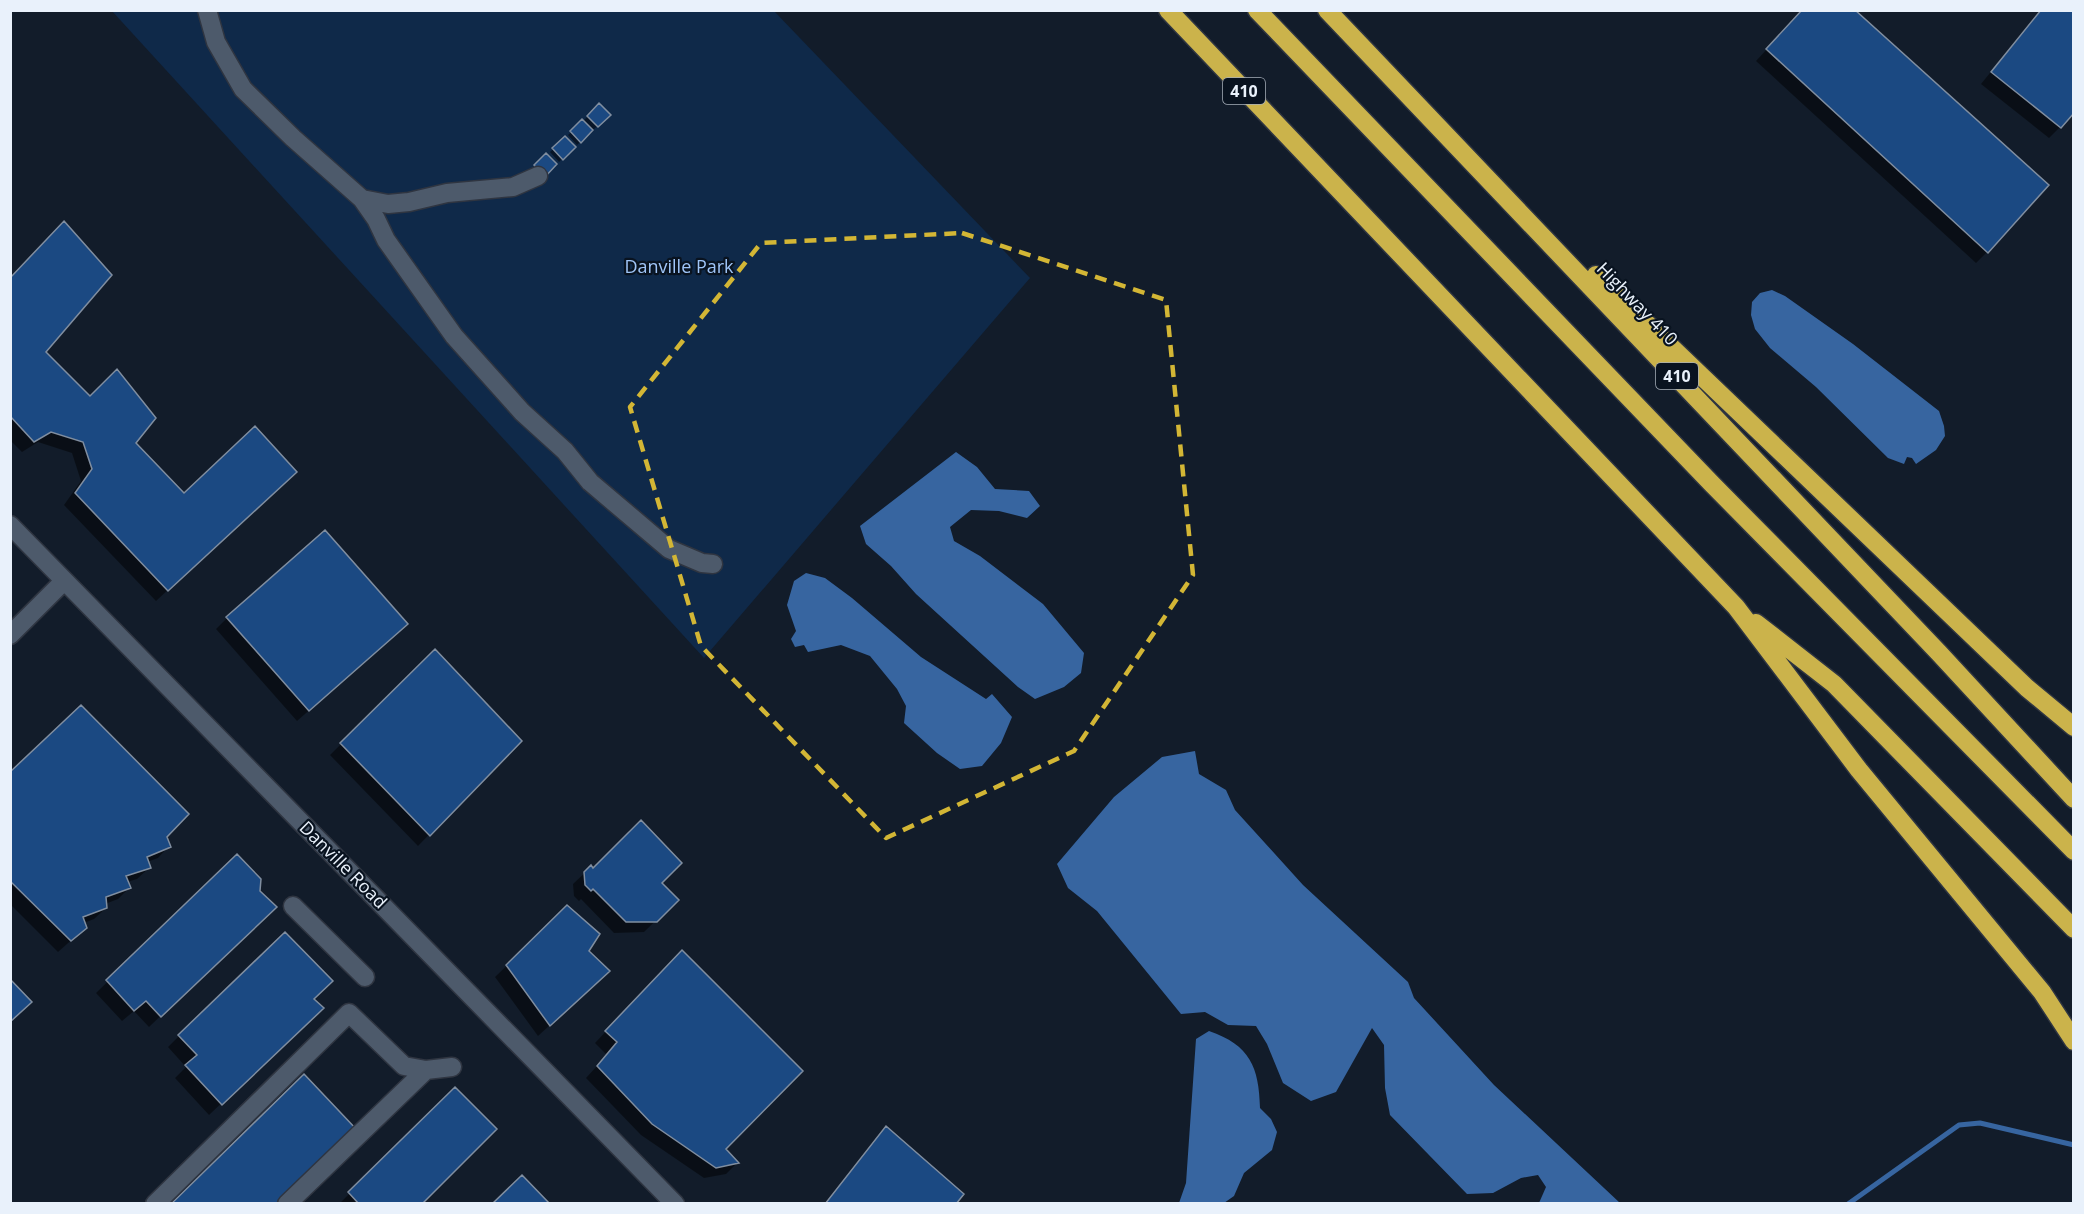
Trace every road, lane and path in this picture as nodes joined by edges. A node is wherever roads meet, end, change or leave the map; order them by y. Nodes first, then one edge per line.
1 (207, 10) edge
2 (1168, 10) edge
3 (1257, 10) edge
4 (1328, 10) edge
5 (1414, 100) junction
6 (538, 176) dead end
7 (362, 199) junction
8 (10, 525) edge
9 (713, 564) dead end
10 (64, 581) junction
11 (1736, 607) junction
12 (10, 634) edge
13 (1940, 652) junction
14 (2073, 727) edge
15 (2073, 781) edge
16 (2073, 799) edge
17 (2073, 851) edge
18 (293, 906) dead end
19 (2073, 928) edge
20 (365, 977) dead end
21 (2073, 1041) edge
22 (452, 1067) dead end
23 (426, 1070) junction
24 (155, 1203) edge
25 (287, 1203) edge
26 (675, 1203) edge

1 - 7 street
2 - 11 highway, 410
3 - 17 highway
4 - 5 highway, Highway 410 / 410
5 - 13 highway, Highway 410 / 410
5 - 14 highway
6 - 7 street
7 - 9 street
8 - 10 street, Danville Road
10 - 12 street
10 - 26 street, Danville Road
11 - 19 highway
11 - 21 highway
13 - 15 highway
13 - 16 highway
18 - 20 street
22 - 23 street
23 - 24 street
23 - 25 street

